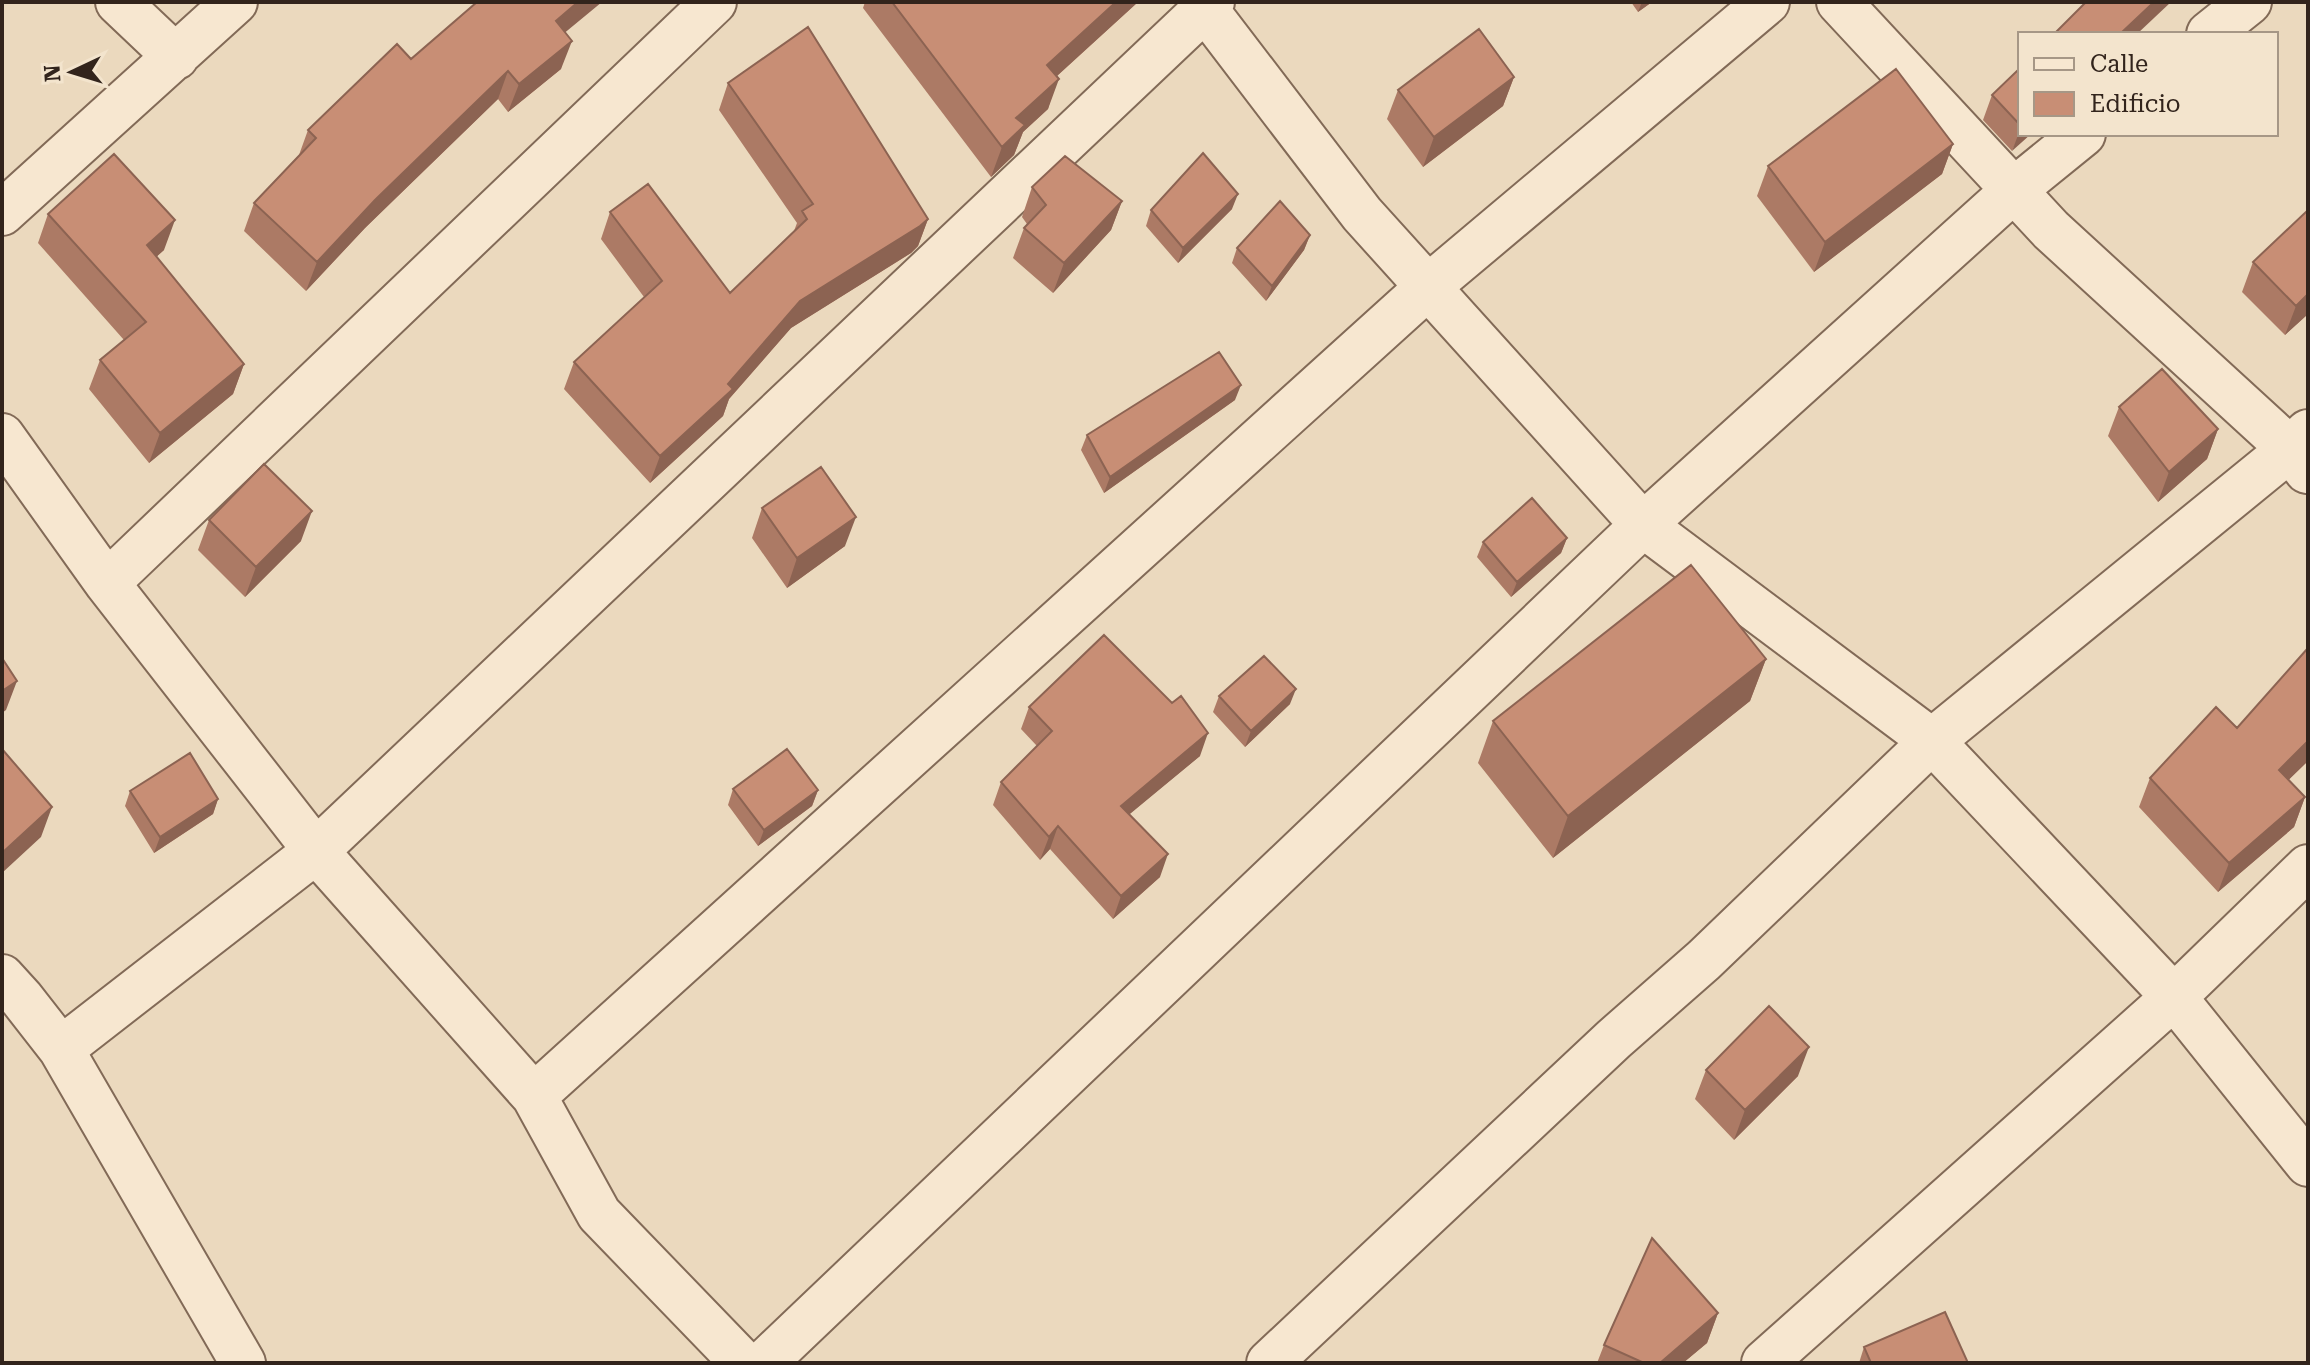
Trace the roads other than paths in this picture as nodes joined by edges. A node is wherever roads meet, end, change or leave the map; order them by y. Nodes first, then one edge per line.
1 (118, 2) edge
2 (235, 2) edge
3 (714, 2) edge
4 (1767, 2) edge
5 (1839, 2) edge
6 (2249, 2) edge
7 (1206, 4) edge
8 (2212, 32) edge
9 (176, 57) junction
10 (2081, 136) edge
11 (2014, 190) junction
12 (2, 213) edge
13 (1428, 287) junction
14 (2, 436) edge
15 (2302, 451) edge
16 (1643, 525) junction
17 (107, 583) junction
18 (1932, 741) junction
19 (316, 851) junction
20 (2308, 867) edge
21 (2, 977) edge
22 (2174, 997) junction
23 (61, 1049) junction
24 (534, 1096) junction
25 (2308, 1164) edge
26 (1805, 1348) edge
27 (243, 1363) edge
28 (743, 1363) edge
29 (764, 1363) edge
30 (1269, 1363) edge
31 (1764, 1363) edge

1 - 9 street
2 - 9 street
3 - 17 street
4 - 13 street
5 - 11 street
6 - 8 street
7 - 13 street
7 - 19 street
9 - 12 street
10 - 11 street
11 - 15 street
11 - 16 street
13 - 16 street
13 - 24 street
14 - 17 street
15 - 18 street
16 - 18 street
16 - 29 street
17 - 19 street
18 - 22 street
18 - 30 street
19 - 23 street
19 - 24 street
20 - 22 street
21 - 23 street
22 - 25 street
22 - 26 street
23 - 27 street
24 - 28 street
26 - 31 street

